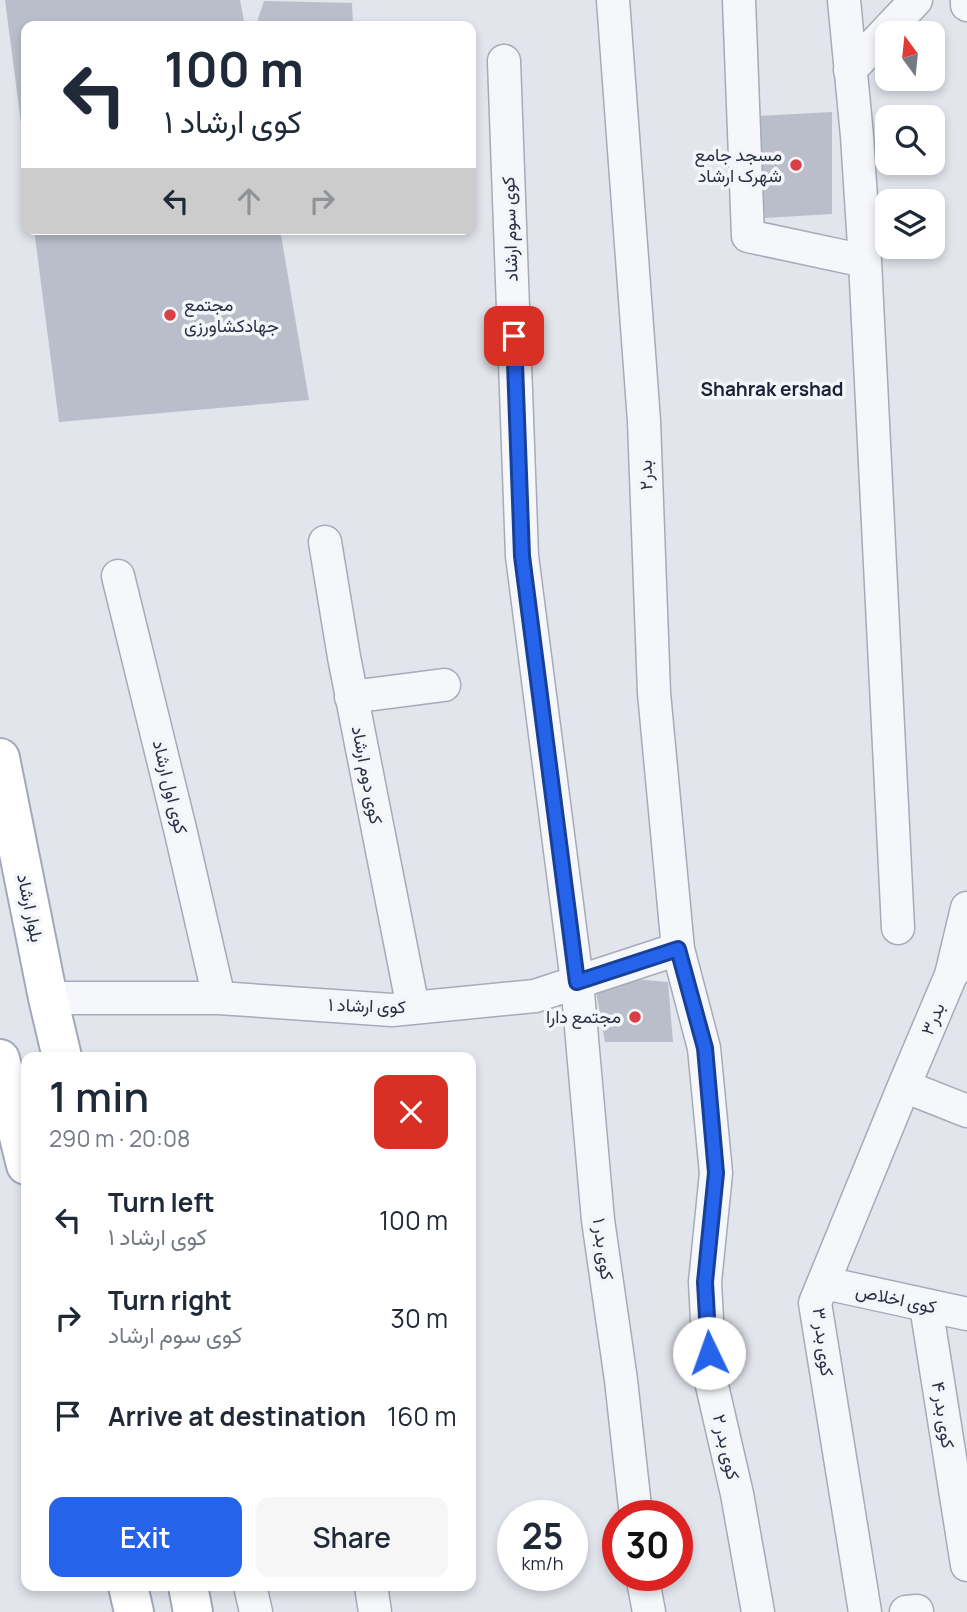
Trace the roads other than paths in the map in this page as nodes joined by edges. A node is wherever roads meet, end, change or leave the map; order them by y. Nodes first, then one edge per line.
1 (613, 0) edge
2 (739, 0) edge
3 (844, 0) edge
4 (916, 0) edge
5 (504, 61) dead end
6 (850, 70) junction
7 (865, 261) junction
8 (325, 542) dead end
9 (118, 576) dead end
10 (443, 685) dead end
11 (351, 698) junction
12 (0, 758) edge
13 (967, 908) edge
14 (898, 928) dead end
15 (678, 949) junction
16 (959, 965) edge
17 (577, 982) junction
18 (48, 998) junction
19 (219, 998) junction
20 (414, 1008) junction
21 (61, 1052) edge
22 (0, 1059) edge
23 (904, 1086) junction
24 (967, 1111) edge
25 (21, 1145) edge
26 (825, 1283) junction
27 (926, 1306) junction
28 (967, 1314) edge
29 (634, 1500) edge
30 (967, 1565) edge
31 (129, 1591) edge
32 (189, 1591) edge
33 (251, 1591) edge
34 (372, 1591) edge
35 (645, 1591) edge
36 (134, 1612) edge
37 (193, 1612) edge
38 (256, 1612) edge
39 (375, 1612) edge
40 (649, 1612) edge
41 (758, 1612) edge
42 (865, 1612) edge

1 - 15 street, بدر۲
2 - 7 street
3 - 6 street
4 - 6 street
5 - 17 street, کوی سوم ارشاد
6 - 7 street
7 - 14 street
8 - 11 street, کوی دوم ارشاد
9 - 19 street, کوی اول ارشاد
10 - 11 street
11 - 20 street, کوی دوم ارشاد
12 - 18 main road, بلوار ارشاد
13 - 16 street, بدر۳
15 - 17 street, کوی ارشاد ۱
15 - 41 street, کوی بدر ۲
16 - 23 street, بدر۳
17 - 20 street, کوی ارشاد ۱
17 - 29 street, کوی بدر ۱
18 - 19 street, کوی ارشاد ۱
18 - 21 main road, بلوار ارشاد
19 - 20 street, کوی ارشاد ۱
22 - 25 main road
23 - 24 street
23 - 26 street, کوی بدر ۳
26 - 27 street, کوی اخلاص
26 - 42 street, کوی بدر ۳
27 - 28 street, کوی اخلاص
27 - 30 street, کوی بدر ۴
31 - 36 main road
32 - 37 main road
33 - 38 street
34 - 39 street
35 - 40 street

